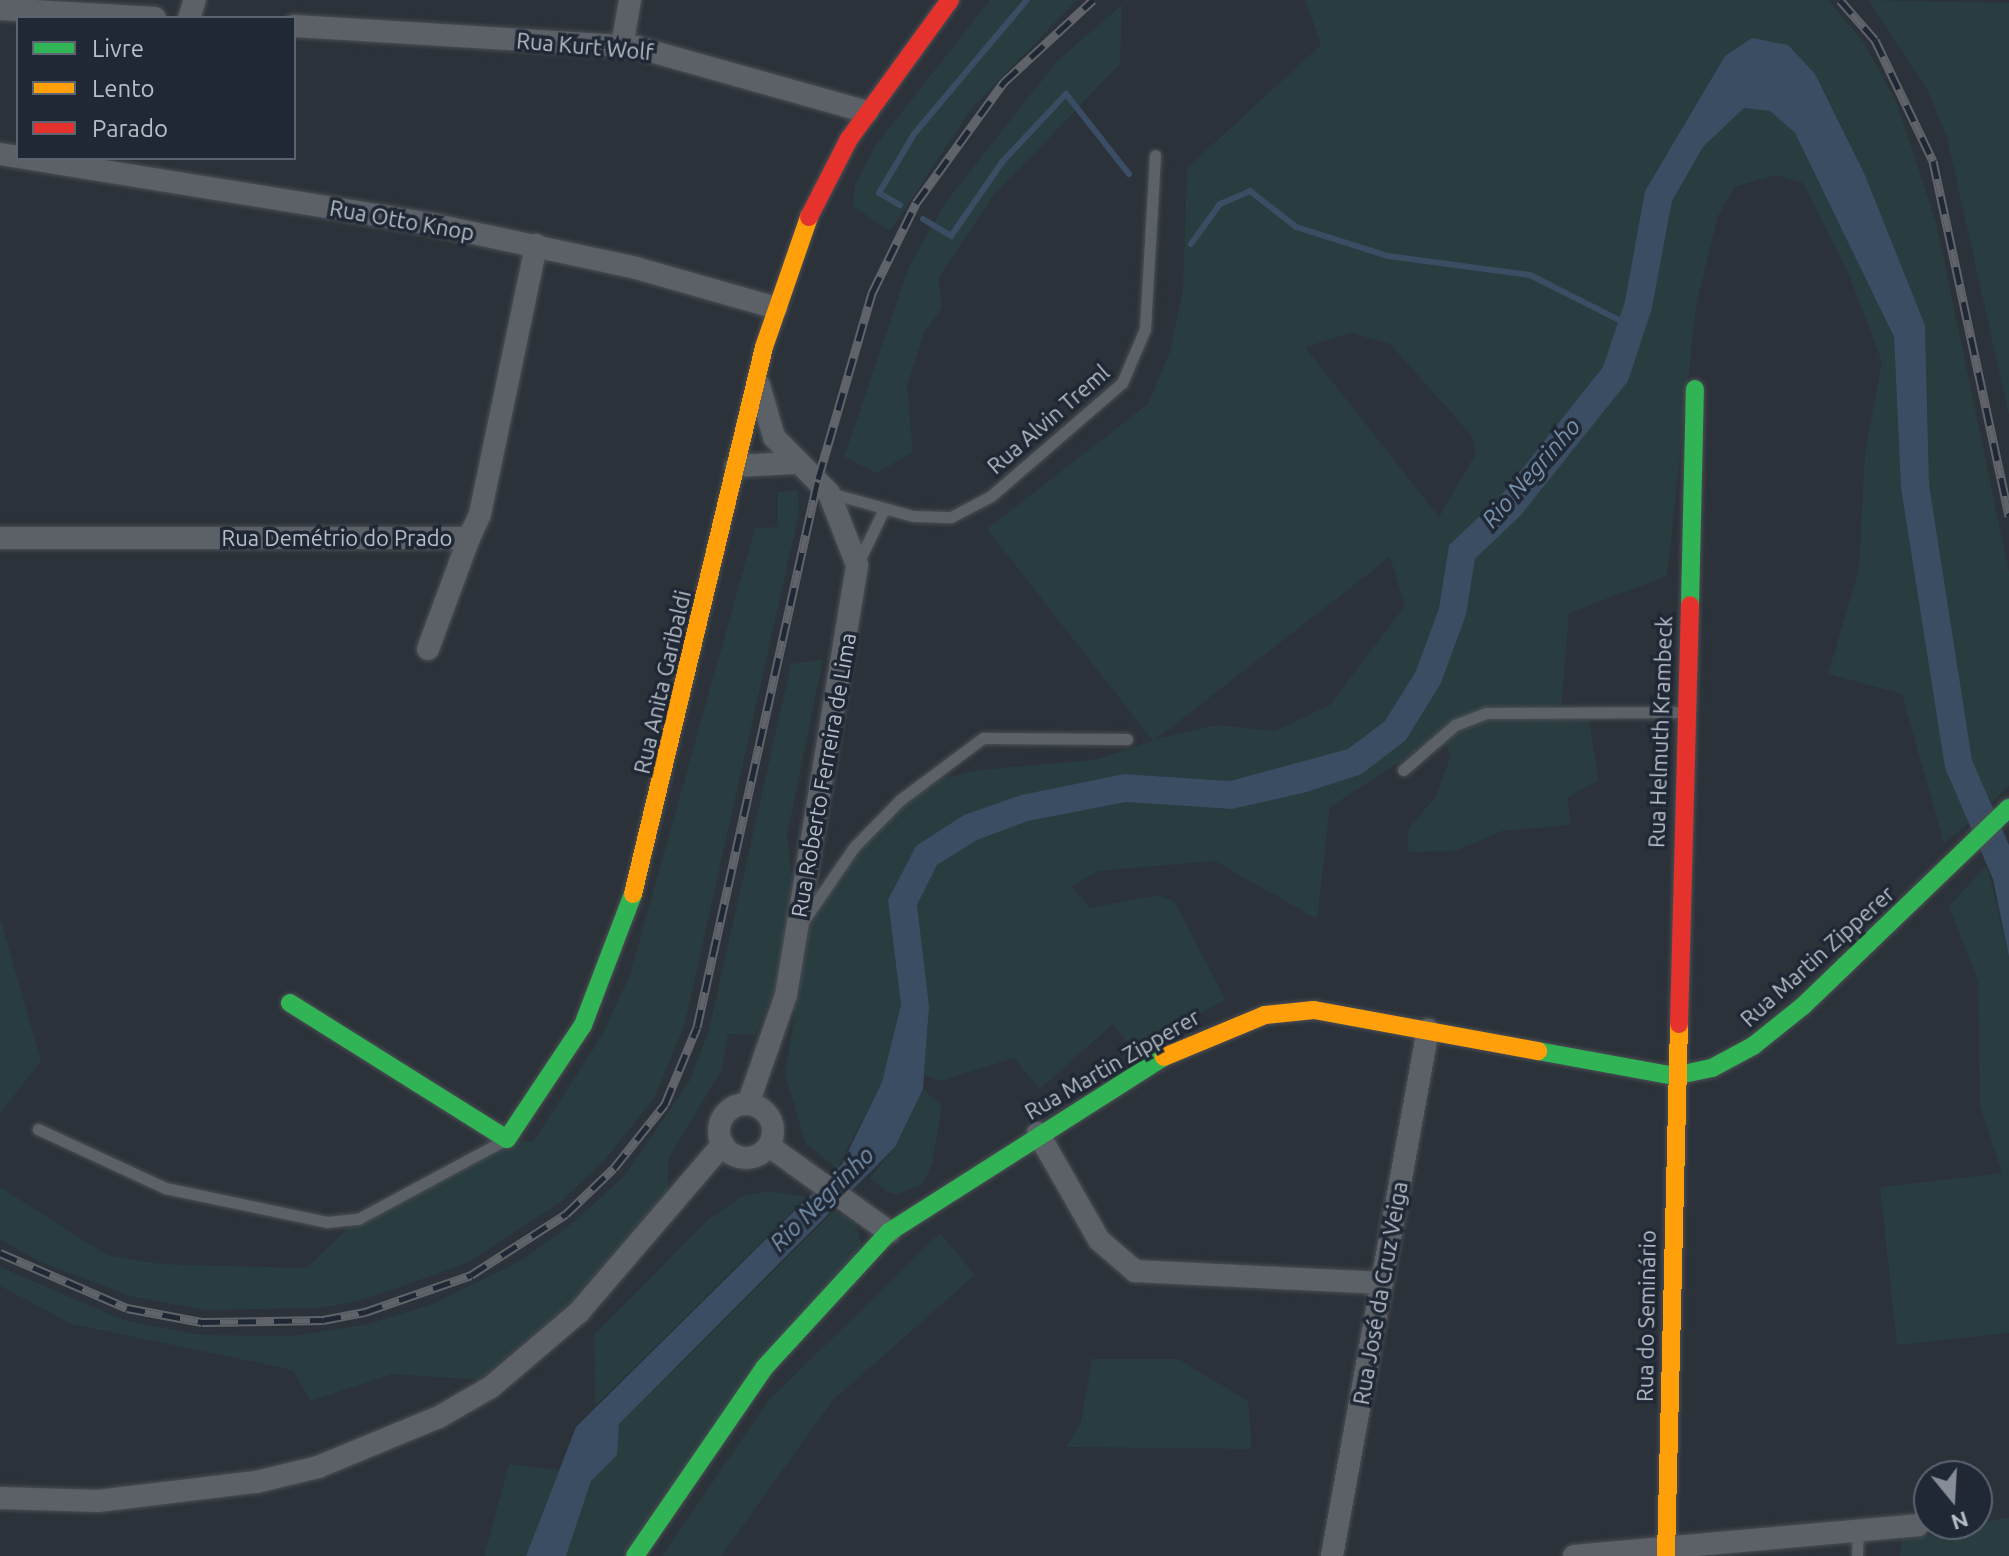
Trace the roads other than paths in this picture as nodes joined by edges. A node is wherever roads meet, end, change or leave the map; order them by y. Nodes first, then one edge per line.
1 (630, 0) edge
2 (950, 0) edge
3 (102, 7) edge
4 (0, 9) edge
5 (145, 16) edge
6 (296, 26) edge
7 (622, 46) junction
8 (867, 112) junction
9 (1155, 155) dead end
10 (33, 160) edge
11 (536, 245) junction
12 (776, 308) junction
13 (758, 376) junction
14 (1695, 389) dead end
15 (793, 463) junction
16 (736, 466) junction
17 (829, 493) junction
18 (884, 509) junction
19 (0, 538) edge
20 (469, 538) junction
21 (857, 565) junction
22 (428, 649) dead end
23 (1685, 712) junction
24 (1127, 739) dead end
25 (1403, 770) dead end
26 (2008, 809) edge
27 (797, 931) junction
28 (290, 1003) dead end
29 (1428, 1030) junction
30 (1674, 1076) junction
31 (748, 1104) junction
32 (38, 1129) dead end
33 (1038, 1133) junction
34 (507, 1139) junction
35 (723, 1144) junction
36 (769, 1146) junction
37 (889, 1232) junction
38 (1382, 1283) junction
39 (0, 1498) edge
40 (1913, 1525) edge
41 (1858, 1530) junction
42 (1666, 1552) edge
43 (635, 1556) edge
44 (1332, 1556) edge
45 (1574, 1556) edge
46 (1857, 1556) edge

1 - 7 street
2 - 8 street, Rua Anita Garibaldi
3 - 4 street
3 - 5 street
6 - 7 street, Rua Kurt Wolf
7 - 8 street, Rua Kurt Wolf
8 - 12 street, Rua Anita Garibaldi
9 - 18 lane, Rua Alvin Treml
10 - 11 street, Rua Otto Knop
11 - 12 street, Rua Otto Knop
11 - 20 street, Rua Demétrio do Prado
12 - 13 street, Rua Anita Garibaldi
13 - 15 street
13 - 16 street, Rua Anita Garibaldi
14 - 23 street, Rua Helmuth Krambeck
15 - 16 street
15 - 17 street
16 - 34 street, Rua Anita Garibaldi
17 - 18 lane, Rua Alvin Treml
17 - 21 street
18 - 21 lane
19 - 20 street, Rua Demétrio do Prado
20 - 22 street
21 - 27 street, Rua Roberto Ferreira de Lima
23 - 25 lane
23 - 30 street, Rua Helmuth Krambeck
24 - 27 lane
26 - 30 street, Rua Martin Zipperer
27 - 31 street, Rua Roberto Ferreira de Lima
28 - 34 street
29 - 30 street, Rua Martin Zipperer
29 - 33 street, Rua Martin Zipperer
29 - 38 street, Rua José da Cruz Veiga
30 - 42 street, Rua do Seminário
31 - 35 street
31 - 36 street
32 - 34 lane
33 - 37 street, Rua Martin Zipperer
33 - 38 street
35 - 36 street
35 - 39 street
36 - 37 street
37 - 43 street, Rua Martin Zipperer
38 - 44 street, Rua José da Cruz Veiga
40 - 41 street
41 - 42 street
41 - 46 lane
42 - 45 street

